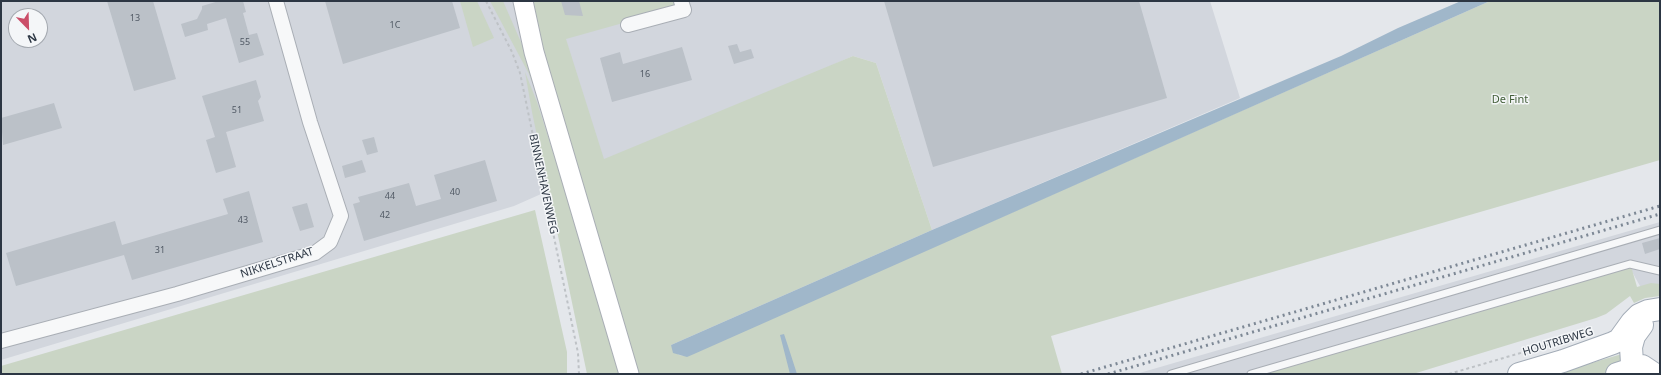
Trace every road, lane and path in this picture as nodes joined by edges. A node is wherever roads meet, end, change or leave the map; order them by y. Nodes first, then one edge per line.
1 (276, 1) edge
2 (486, 1) edge
3 (508, 1) edge
4 (522, 1) edge
5 (681, 1) edge
6 (628, 25) dead end
7 (534, 52) junction
8 (1660, 230) edge
9 (1660, 271) edge
10 (1660, 310) edge
11 (1660, 319) edge
12 (1589, 333) dead end
13 (1630, 334) junction
14 (1, 341) edge
15 (1636, 372) edge
16 (579, 374) edge
17 (629, 374) edge
18 (1171, 374) edge
19 (1251, 374) edge
20 (1449, 374) edge
21 (1519, 374) edge

1 - 14 street, NIKKELSTRAAT
2 - 16 path, BINNENHAVENWEG
3 - 7 main road
4 - 7 main road
5 - 6 street
7 - 17 main road
8 - 18 lane
9 - 19 lane
10 - 13 main road
11 - 13 main road
12 - 20 path, HOUTRIBWEG
13 - 15 main road
13 - 21 main road, HOUTRIBWEG

